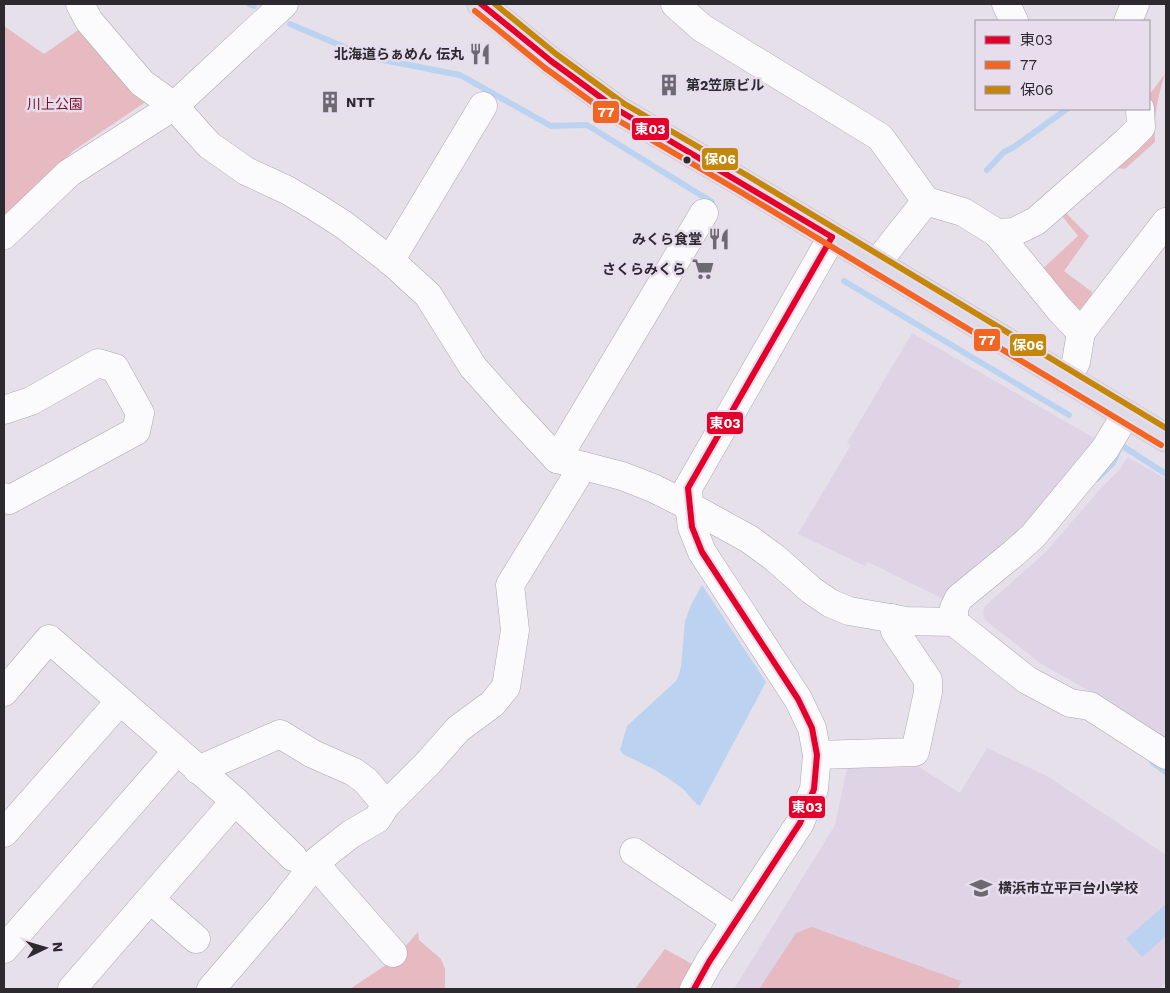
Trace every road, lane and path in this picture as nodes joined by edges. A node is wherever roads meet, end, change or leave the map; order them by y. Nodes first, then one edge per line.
1 (80, 4) edge
2 (284, 4) edge
3 (481, 4) edge
4 (675, 4) edge
5 (1006, 4) edge
6 (1136, 4) edge
7 (1014, 20) edge
8 (1128, 20) edge
9 (174, 106) junction
10 (483, 106) dead end
11 (1140, 110) edge
12 (926, 201) junction
13 (704, 213) dead end
14 (1166, 222) edge
15 (997, 233) junction
16 (4, 235) edge
17 (832, 237) junction
18 (390, 261) junction
19 (876, 264) junction
20 (1081, 332) junction
21 (1067, 379) junction
22 (4, 410) edge
23 (1126, 414) junction
24 (1166, 438) edge
25 (557, 459) junction
26 (583, 466) junction
27 (4, 497) edge
28 (689, 506) junction
29 (892, 618) junction
30 (954, 622) junction
31 (4, 692) edge
32 (120, 701) junction
33 (177, 751) junction
34 (817, 755) junction
35 (1166, 755) edge
36 (198, 770) junction
37 (236, 801) junction
38 (386, 806) junction
39 (4, 833) edge
40 (634, 852) dead end
41 (304, 861) junction
42 (150, 899) junction
43 (736, 922) junction
44 (196, 939) dead end
45 (4, 949) edge
46 (393, 953) dead end
47 (72, 989) edge
48 (211, 989) edge
49 (694, 989) edge

1 - 9 street
2 - 9 street
3 - 17 highway
4 - 12 street
5 - 7 street
6 - 8 street
9 - 16 street
9 - 18 street
10 - 18 street
11 - 15 street
12 - 15 street
12 - 19 street
13 - 25 street
14 - 20 street
15 - 20 street
17 - 19 highway
17 - 28 street
18 - 25 street
19 - 21 highway
20 - 21 street
21 - 23 highway
22 - 27 street
23 - 24 highway
23 - 30 street
25 - 26 street
26 - 28 street
26 - 38 street
28 - 29 street
28 - 34 street
29 - 30 street
29 - 34 street
30 - 35 street
31 - 32 street
32 - 33 street
32 - 39 street
33 - 36 street
33 - 45 street
34 - 43 street
36 - 37 street
36 - 38 street
37 - 41 street
37 - 42 street
38 - 41 street
40 - 43 street
41 - 46 street
41 - 48 street
42 - 44 street
42 - 47 street
43 - 49 street

